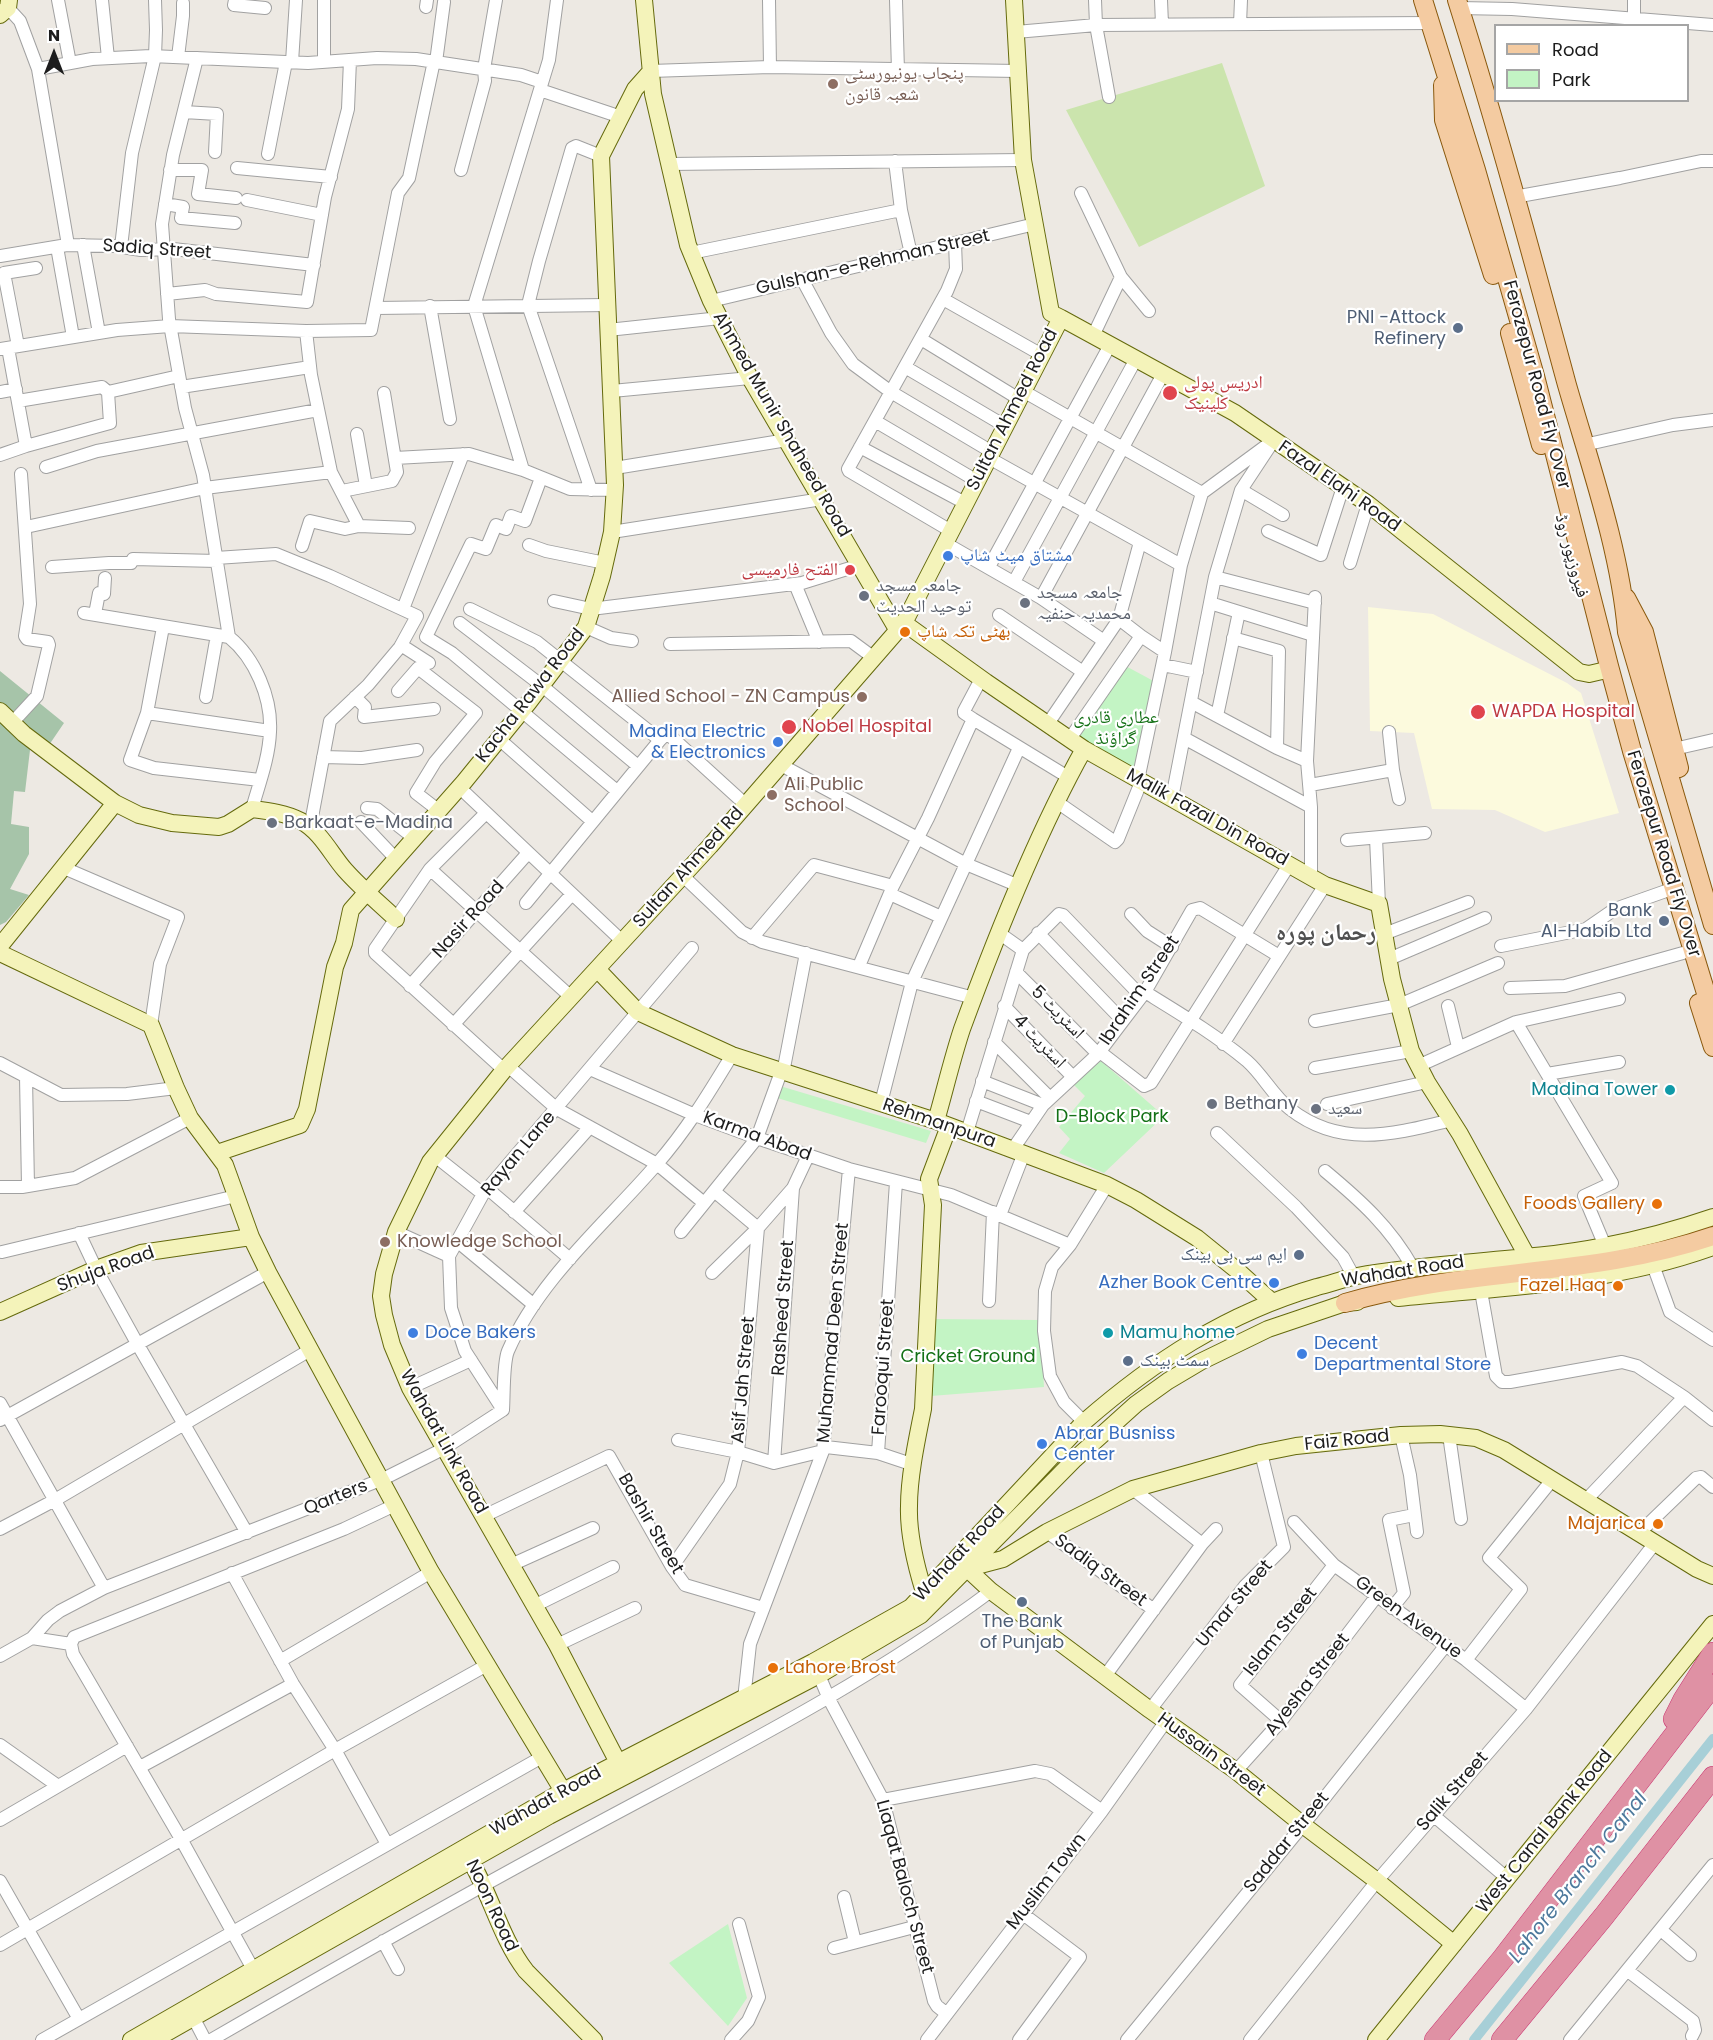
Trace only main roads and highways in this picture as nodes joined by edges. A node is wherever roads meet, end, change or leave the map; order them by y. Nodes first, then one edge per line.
1 (1423, 0) edge
2 (1458, 4) edge
3 (1443, 62) junction
4 (1476, 170) joint
5 (1624, 594) junction
6 (1713, 884) edge
7 (1713, 925) edge
8 (1713, 1016) edge
9 (1713, 1047) edge
10 (1713, 1236) edge
11 (1345, 1303) road end
12 (1713, 1653) edge
13 (1713, 1685) edge
14 (1652, 1762) junction
15 (1713, 1777) edge
16 (1435, 2040) edge
17 (1502, 2040) edge

1 - 3 main road, فیروزپور روڈ
2 - 5 main road
3 - 4 main road, فیروزپور روڈ
3 - 9 main road, فیروزپور روڈ
4 - 8 main road, Ferozepur Road Fly Over
5 - 6 main road
5 - 7 main road
10 - 11 main road
12 - 14 highway
13 - 14 highway
14 - 16 highway
15 - 17 highway

